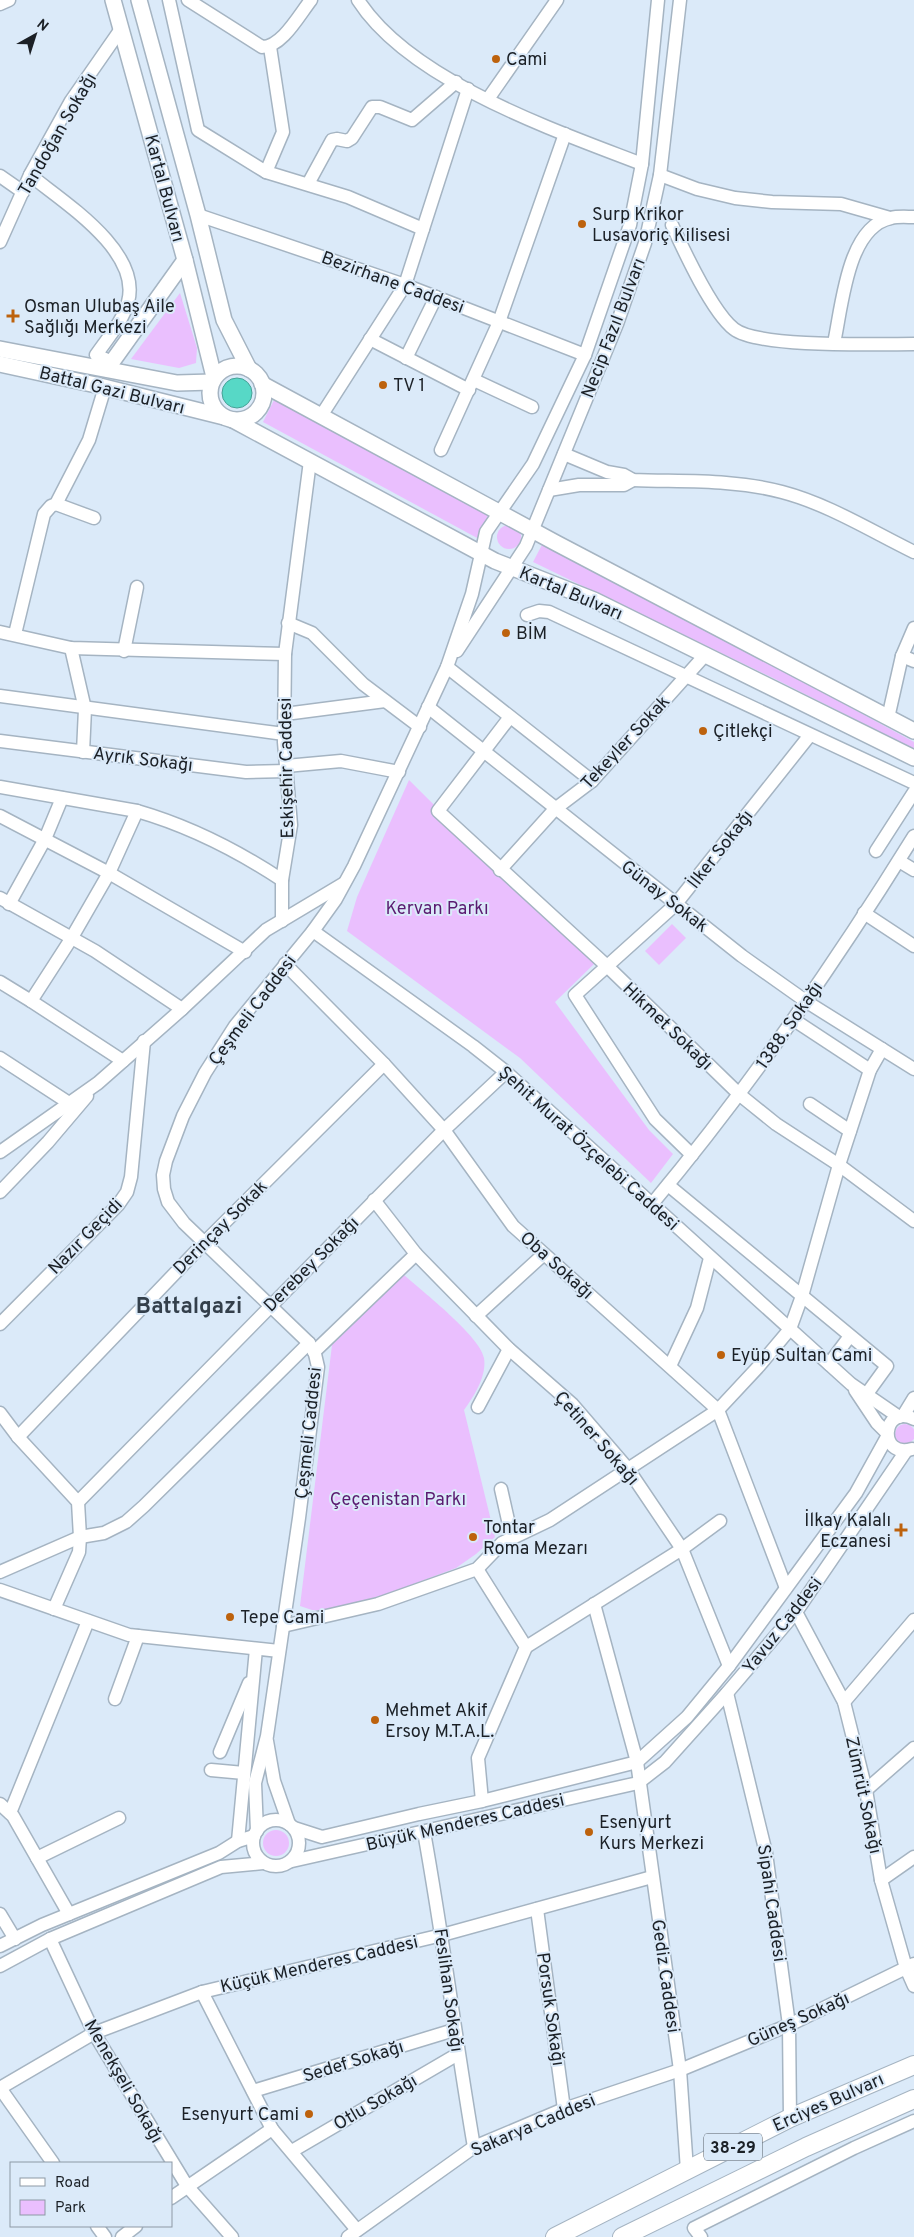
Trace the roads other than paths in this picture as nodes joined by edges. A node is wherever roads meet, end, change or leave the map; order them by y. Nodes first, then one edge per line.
1 (9, 0) edge
2 (113, 0) edge
3 (139, 0) edge
4 (169, 0) edge
5 (188, 0) edge
6 (311, 0) edge
7 (358, 0) edge
8 (557, 0) edge
9 (658, 0) edge
10 (680, 0) edge
11 (0, 4) edge
12 (121, 29) junction
13 (270, 47) junction
14 (456, 82) junction
15 (468, 89) junction
16 (488, 99) junction
17 (566, 134) junction
18 (642, 164) junction
19 (266, 172) junction
20 (30, 174) junction
21 (660, 175) junction
22 (0, 176) edge
23 (308, 184) junction
24 (23, 192) junction
25 (198, 215) junction
26 (914, 217) edge
27 (890, 218) junction
28 (672, 225) dead end
29 (423, 229) junction
30 (0, 242) edge
31 (185, 260) junction
32 (405, 285) junction
33 (436, 297) junction
34 (500, 322) junction
35 (370, 340) junction
36 (834, 343) junction
37 (914, 344) edge
38 (0, 349) edge
39 (585, 355) junction
40 (406, 358) junction
41 (0, 364) edge
42 (109, 366) junction
43 (250, 369) junction
44 (213, 380) junction
45 (262, 384) junction
46 (472, 385) junction
47 (105, 388) junction
48 (532, 407) dead end
49 (321, 416) junction
50 (229, 419) junction
51 (441, 450) dead end
52 (564, 454) junction
53 (310, 461) junction
54 (633, 480) junction
55 (549, 490) junction
56 (56, 504) junction
57 (499, 512) junction
58 (94, 518) dead end
59 (532, 530) junction
60 (914, 552) edge
61 (482, 554) junction
62 (512, 568) junction
63 (137, 587) dead end
64 (527, 615) dead end
65 (288, 623) junction
66 (914, 628) edge
67 (0, 632) edge
68 (15, 634) junction
69 (71, 648) junction
70 (124, 650) junction
71 (285, 654) junction
72 (706, 654) junction
73 (908, 658) edge
74 (446, 667) junction
75 (686, 677) junction
76 (0, 696) edge
77 (385, 701) junction
78 (428, 707) junction
79 (85, 709) junction
80 (285, 714) junction
81 (510, 717) junction
82 (888, 718) junction
83 (420, 727) junction
84 (914, 731) edge
85 (284, 734) junction
86 (810, 735) junction
87 (0, 741) edge
88 (82, 752) junction
89 (484, 753) junction
90 (914, 758) edge
91 (286, 769) junction
92 (399, 772) junction
93 (592, 780) junction
94 (914, 783) edge
95 (0, 787) edge
96 (914, 792) edge
97 (62, 798) junction
98 (555, 809) junction
99 (137, 811) junction
100 (0, 816) edge
101 (914, 836) edge
102 (45, 839) junction
103 (876, 851) dead end
104 (899, 861) junction
105 (500, 870) junction
106 (914, 870) edge
107 (108, 873) junction
108 (282, 880) junction
109 (345, 883) junction
110 (4, 901) edge
111 (675, 905) junction
112 (864, 913) junction
113 (282, 921) junction
114 (314, 931) junction
115 (71, 939) junction
116 (914, 946) edge
117 (245, 952) junction
118 (285, 964) junction
119 (608, 967) junction
120 (0, 982) edge
121 (31, 1001) junction
122 (807, 1002) junction
123 (182, 1009) junction
124 (794, 1020) junction
125 (144, 1041) junction
126 (882, 1049) junction
127 (0, 1058) edge
128 (123, 1061) junction
129 (384, 1064) junction
130 (914, 1069) edge
131 (870, 1070) junction
132 (506, 1072) junction
133 (98, 1083) junction
134 (740, 1096) junction
135 (70, 1103) junction
136 (810, 1104) dead end
137 (444, 1130) junction
138 (850, 1131) junction
139 (2, 1147) edge
140 (692, 1155) junction
141 (839, 1165) junction
142 (668, 1185) junction
143 (0, 1192) edge
144 (374, 1200) junction
145 (652, 1204) junction
146 (914, 1221) edge
147 (204, 1244) junction
148 (416, 1254) junction
149 (544, 1254) junction
150 (710, 1258) junction
151 (802, 1296) junction
152 (270, 1305) junction
153 (476, 1316) junction
154 (0, 1324) edge
155 (790, 1329) junction
156 (850, 1336) junction
157 (312, 1347) junction
158 (508, 1349) junction
159 (829, 1364) junction
160 (670, 1366) junction
161 (851, 1384) junction
162 (866, 1395) junction
163 (914, 1398) edge
164 (478, 1407) dead end
165 (718, 1410) junction
166 (0, 1413) edge
167 (905, 1417) edge
168 (887, 1435) junction
169 (18, 1437) junction
170 (911, 1450) edge
171 (628, 1468) junction
172 (501, 1489) dead end
173 (78, 1502) junction
174 (720, 1521) dead end
175 (80, 1537) junction
176 (512, 1538) junction
177 (682, 1549) junction
178 (477, 1569) junction
179 (0, 1573) edge
180 (786, 1588) junction
181 (2, 1594) edge
182 (594, 1604) junction
183 (54, 1609) junction
184 (796, 1612) junction
185 (914, 1620) edge
186 (88, 1621) junction
187 (283, 1626) junction
188 (138, 1636) junction
189 (526, 1647) junction
190 (256, 1648) junction
191 (279, 1651) junction
192 (728, 1666) junction
193 (254, 1672) junction
194 (727, 1693) junction
195 (114, 1698) dead end
196 (844, 1702) junction
197 (266, 1736) junction
198 (914, 1748) edge
199 (220, 1752) dead end
200 (637, 1762) junction
201 (211, 1770) dead end
202 (244, 1773) junction
203 (638, 1783) junction
204 (866, 1790) junction
205 (482, 1801) junction
206 (0, 1804) edge
207 (10, 1813) junction
208 (119, 1818) dead end
209 (291, 1826) junction
210 (424, 1832) junction
211 (255, 1833) junction
212 (238, 1842) junction
213 (914, 1857) edge
214 (37, 1858) junction
215 (292, 1861) junction
216 (264, 1863) junction
217 (652, 1877) junction
218 (881, 1880) junction
219 (537, 1909) junction
220 (0, 1914) edge
221 (68, 1914) junction
222 (442, 1935) junction
223 (15, 1939) junction
224 (50, 1940) junction
225 (0, 1946) edge
226 (0, 1966) edge
227 (910, 1966) edge
228 (914, 1986) edge
229 (202, 1992) junction
230 (789, 2025) junction
231 (454, 2030) junction
232 (94, 2033) junction
233 (458, 2054) junction
234 (914, 2064) edge
235 (680, 2070) junction
236 (0, 2088) edge
237 (253, 2091) junction
238 (914, 2099) edge
239 (564, 2109) junction
240 (790, 2118) junction
241 (914, 2121) edge
242 (272, 2129) junction
243 (474, 2147) junction
244 (292, 2151) junction
245 (52, 2162) edge
246 (687, 2170) junction
247 (187, 2186) junction
248 (172, 2197) edge
249 (135, 2227) edge
250 (353, 2233) edge
251 (122, 2237) edge
252 (232, 2237) edge
253 (555, 2237) edge
254 (622, 2237) edge
255 (701, 2237) edge

1 - 11 street
2 - 12 main road, Kartal Bulvarı
3 - 25 main road, Kartal Bulvarı
4 - 19 street
5 - 13 street
6 - 13 street
7 - 14 street
8 - 16 street
9 - 18 street, Necip Fazıl Bulvarı
10 - 21 street, Necip Fazıl Bulvarı
12 - 20 street, Tandoğan Sokağı
12 - 31 main road, Kartal Bulvarı
13 - 19 street
14 - 15 street
14 - 23 street
15 - 16 street
15 - 29 street
16 - 17 street
17 - 18 street
17 - 34 street
18 - 39 street, Necip Fazıl Bulvarı
19 - 23 street
20 - 24 street, Tandoğan Sokağı
20 - 42 street
21 - 27 street
21 - 52 street, Necip Fazıl Bulvarı
22 - 24 street
23 - 29 street
24 - 30 street, Tandoğan Sokağı
25 - 32 street, Bezirhane Caddesi
25 - 43 main road, Kartal Bulvarı
26 - 27 street
27 - 36 street
28 - 36 street
29 - 32 street
31 - 42 main road
31 - 44 main road, Kartal Bulvarı
32 - 33 street, Bezirhane Caddesi
32 - 35 street
33 - 34 street, Bezirhane Caddesi
33 - 40 street
34 - 39 street, Bezirhane Caddesi
34 - 46 street
35 - 40 street
35 - 49 street
36 - 37 street
38 - 42 main road, Battal Gazi Bulvarı
39 - 57 street, Necip Fazıl Bulvarı
40 - 46 street
41 - 47 main road, Battal Gazi Bulvarı
42 - 44 main road, Battal Gazi Bulvarı
43 - 44 main road
43 - 45 main road
44 - 50 main road
45 - 49 main road, Kartal Bulvarı
45 - 50 main road
46 - 48 street
46 - 51 street
47 - 50 main road, Battal Gazi Bulvarı
47 - 56 street
49 - 57 main road, Kartal Bulvarı
50 - 53 main road, Kartal Bulvarı
52 - 54 street
52 - 55 street, Necip Fazıl Bulvarı
53 - 61 main road, Kartal Bulvarı
53 - 65 street, Eskişehir Caddesi
54 - 55 street
54 - 60 street
55 - 59 street, Necip Fazıl Bulvarı
56 - 58 street
56 - 68 street
57 - 59 main road, Kartal Bulvarı
57 - 61 street, Necip Fazıl Bulvarı
59 - 62 street, Necip Fazıl Bulvarı
59 - 82 main road, Kartal Bulvarı
61 - 62 main road, Kartal Bulvarı
61 - 74 street, Çeşmeli Caddesi
62 - 72 main road, Kartal Bulvarı
62 - 74 street, Çeşmeli Caddesi
63 - 70 street
64 - 75 street
65 - 71 street, Eskişehir Caddesi
65 - 77 street
66 - 73 street
67 - 68 street
68 - 69 street
69 - 70 street
69 - 79 street
70 - 71 street
71 - 80 street, Eskişehir Caddesi
72 - 75 street, Tekeyler Sokak
72 - 90 main road, Kartal Bulvarı
73 - 82 street
74 - 78 street, Çeşmeli Caddesi
74 - 81 street
75 - 86 street
75 - 93 street, Tekeyler Sokak
76 - 79 street
77 - 80 street
77 - 83 street
78 - 83 street, Çeşmeli Caddesi
78 - 89 street, Günay Sokak
79 - 85 street
79 - 88 street
80 - 85 street, Eskişehir Caddesi
81 - 89 street
81 - 93 street
82 - 84 main road, Kartal Bulvarı
83 - 92 street, Çeşmeli Caddesi
85 - 91 street, Eskişehir Caddesi
86 - 94 street
86 - 111 street, İlker Sokağı
87 - 88 street, Ayrık Sokağı
88 - 91 street, Ayrık Sokağı
89 - 98 street, Günay Sokak
89 - 105 street, Hikmet Sokağı
91 - 92 street, Ayrık Sokağı
91 - 108 street, Eskişehir Caddesi
92 - 109 street, Çeşmeli Caddesi
93 - 98 street, Tekeyler Sokak
95 - 97 street
96 - 103 street
97 - 99 street
97 - 102 street
98 - 105 street, Tekeyler Sokak
98 - 111 street, Günay Sokak
99 - 107 street
99 - 108 street
100 - 102 street
101 - 104 street, 1388. Sokağı
102 - 107 street
102 - 110 street
104 - 106 street
104 - 112 street, 1388. Sokağı
105 - 119 street, Hikmet Sokağı
107 - 115 street
107 - 117 street
108 - 113 street, Eskişehir Caddesi
109 - 113 street
109 - 114 street, Çeşmeli Caddesi
110 - 115 street
111 - 119 street, İlker Sokağı
111 - 122 street, Günay Sokak
112 - 116 street
112 - 122 street, 1388. Sokağı
113 - 117 street
114 - 118 street, Çeşmeli Caddesi
114 - 132 street, Şehit Murat Özçelebi Caddesi
115 - 121 street
115 - 123 street
117 - 123 street
118 - 129 street, Oba Sokağı
118 - 147 street, Çeşmeli Caddesi
119 - 134 street, Hikmet Sokağı
119 - 140 street, İlker Sokağı
120 - 121 street
121 - 128 street
122 - 124 street, 1388. Sokağı
122 - 126 street, Günay Sokak
123 - 125 street
124 - 131 street
124 - 134 street, 1388. Sokağı
125 - 128 street
125 - 154 street, Nazır Geçidi
126 - 130 street, Günay Sokak
126 - 131 street
127 - 135 street
128 - 133 street
129 - 137 street, Oba Sokağı
129 - 147 street, Derinçay Sokak
131 - 138 street
132 - 137 street, Derebey Sokağı
132 - 145 street, Şehit Murat Özçelebi Caddesi
133 - 135 street
133 - 143 street
134 - 140 street, 1388. Sokağı
134 - 141 street, Hikmet Sokağı
135 - 139 street
136 - 138 street
137 - 144 street, Derebey Sokağı
137 - 149 street, Oba Sokağı
138 - 141 street
140 - 142 street, 1388. Sokağı
141 - 146 street, Hikmet Sokağı
141 - 151 street
142 - 145 street, 1388. Sokağı
142 - 151 street
144 - 148 street, Çetiner Sokağı
144 - 152 street, Derebey Sokağı
145 - 150 street, Şehit Murat Özçelebi Caddesi
147 - 152 street, Çeşmeli Caddesi
147 - 169 street, Derinçay Sokak
148 - 153 street, Çetiner Sokağı
148 - 157 street
149 - 153 street
149 - 160 street, Oba Sokağı
150 - 155 street, Şehit Murat Özçelebi Caddesi
150 - 160 street
151 - 155 street
151 - 156 street
152 - 157 street, Çeşmeli Caddesi
152 - 173 street, Derebey Sokağı
153 - 158 street, Çetiner Sokağı
155 - 159 street, Şehit Murat Özçelebi Caddesi
155 - 165 street
156 - 159 street
156 - 162 street
157 - 175 street
157 - 187 street, Çeşmeli Caddesi
158 - 164 street
158 - 171 street, Çetiner Sokağı
159 - 161 street, Şehit Murat Özçelebi Caddesi
160 - 165 street, Oba Sokağı
161 - 162 street, Şehit Murat Özçelebi Caddesi
161 - 168 street, Şehit Murat Özçelebi Caddesi
162 - 167 street, Şehit Murat Özçelebi Caddesi
163 - 167 street
165 - 171 street
165 - 180 street, Oba Sokağı
166 - 169 street
167 - 168 street, Yavuz Caddesi
168 - 170 street, Şehit Murat Özçelebi Caddesi
168 - 180 street, Yavuz Caddesi
169 - 173 street
170 - 184 street, Yavuz Caddesi
171 - 176 street
171 - 177 street, Çetiner Sokağı
172 - 176 street
173 - 175 street
174 - 177 street
175 - 179 street
175 - 183 street
176 - 178 street
177 - 182 street
177 - 192 street, Çetiner Sokağı
178 - 187 street
178 - 189 street
179 - 181 street
180 - 192 street, Yavuz Caddesi
181 - 183 street
182 - 189 street
182 - 200 street, Gediz Caddesi
183 - 186 street
184 - 194 street, Yavuz Caddesi
184 - 196 street, Zümrüt Sokağı
185 - 196 street
186 - 188 street
186 - 207 street
187 - 191 street, Çeşmeli Caddesi
188 - 190 street
188 - 195 street
189 - 205 street
190 - 191 street
190 - 193 street
191 - 197 street, Çeşmeli Caddesi
192 - 200 street, Yavuz Caddesi
193 - 199 street
193 - 202 street
194 - 203 street, Yavuz Caddesi
194 - 230 street, Sipahi Caddesi
196 - 204 street, Zümrüt Sokağı
197 - 209 street, Çeşmeli Caddesi
197 - 211 street, Çeşmeli Caddesi
198 - 204 street
200 - 203 street, Gediz Caddesi
200 - 205 street, Büyük Menderes Caddesi
201 - 202 street
202 - 212 street
203 - 210 street, Büyük Menderes Caddesi
203 - 217 street, Gediz Caddesi
204 - 218 street, Zümrüt Sokağı
205 - 209 street, Büyük Menderes Caddesi
206 - 207 street
207 - 214 street
208 - 214 street
209 - 211 street
209 - 215 street
210 - 215 street, Büyük Menderes Caddesi
210 - 222 street, Feslihan Sokağı
211 - 212 street
211 - 216 street
212 - 221 street
213 - 218 street
214 - 221 street
215 - 216 street
216 - 224 street
217 - 219 street, Küçük Menderes Caddesi
217 - 235 street, Gediz Caddesi
218 - 227 street, Zümrüt Sokağı
219 - 222 street, Küçük Menderes Caddesi
219 - 239 street, Porsuk Sokağı
220 - 223 street
221 - 223 street
222 - 229 street, Küçük Menderes Caddesi
222 - 231 street, Feslihan Sokağı
223 - 225 street
224 - 226 street
224 - 232 street, Menekşeli Sokağı
227 - 228 street, Zümrüt Sokağı
227 - 230 street, Güneş Sokağı
229 - 232 street, Küçük Menderes Caddesi
229 - 237 street
230 - 235 street, Güneş Sokağı
230 - 240 street, Sipahi Caddesi
231 - 233 street, Feslihan Sokağı
231 - 237 street, Sedef Sokağı
232 - 236 street, Küçük Menderes Caddesi
232 - 247 street, Menekşeli Sokağı
233 - 243 street, Feslihan Sokağı
233 - 244 street, Otlu Sokağı
234 - 240 highway, Erciyes Bulvarı / 38-29
235 - 239 street, Sakarya Caddesi
235 - 246 street, Gediz Caddesi
236 - 245 street
237 - 242 street
238 - 254 highway, Erciyes Bulvarı / 38-29
239 - 243 street, Sakarya Caddesi
240 - 246 highway, Erciyes Bulvarı / 38-29
241 - 255 street
242 - 244 street
242 - 247 street
243 - 250 street, Sakarya Caddesi
244 - 250 street
246 - 253 highway, Erciyes Bulvarı / 38-29
247 - 248 street
247 - 252 street, Menekşeli Sokağı
249 - 251 street

